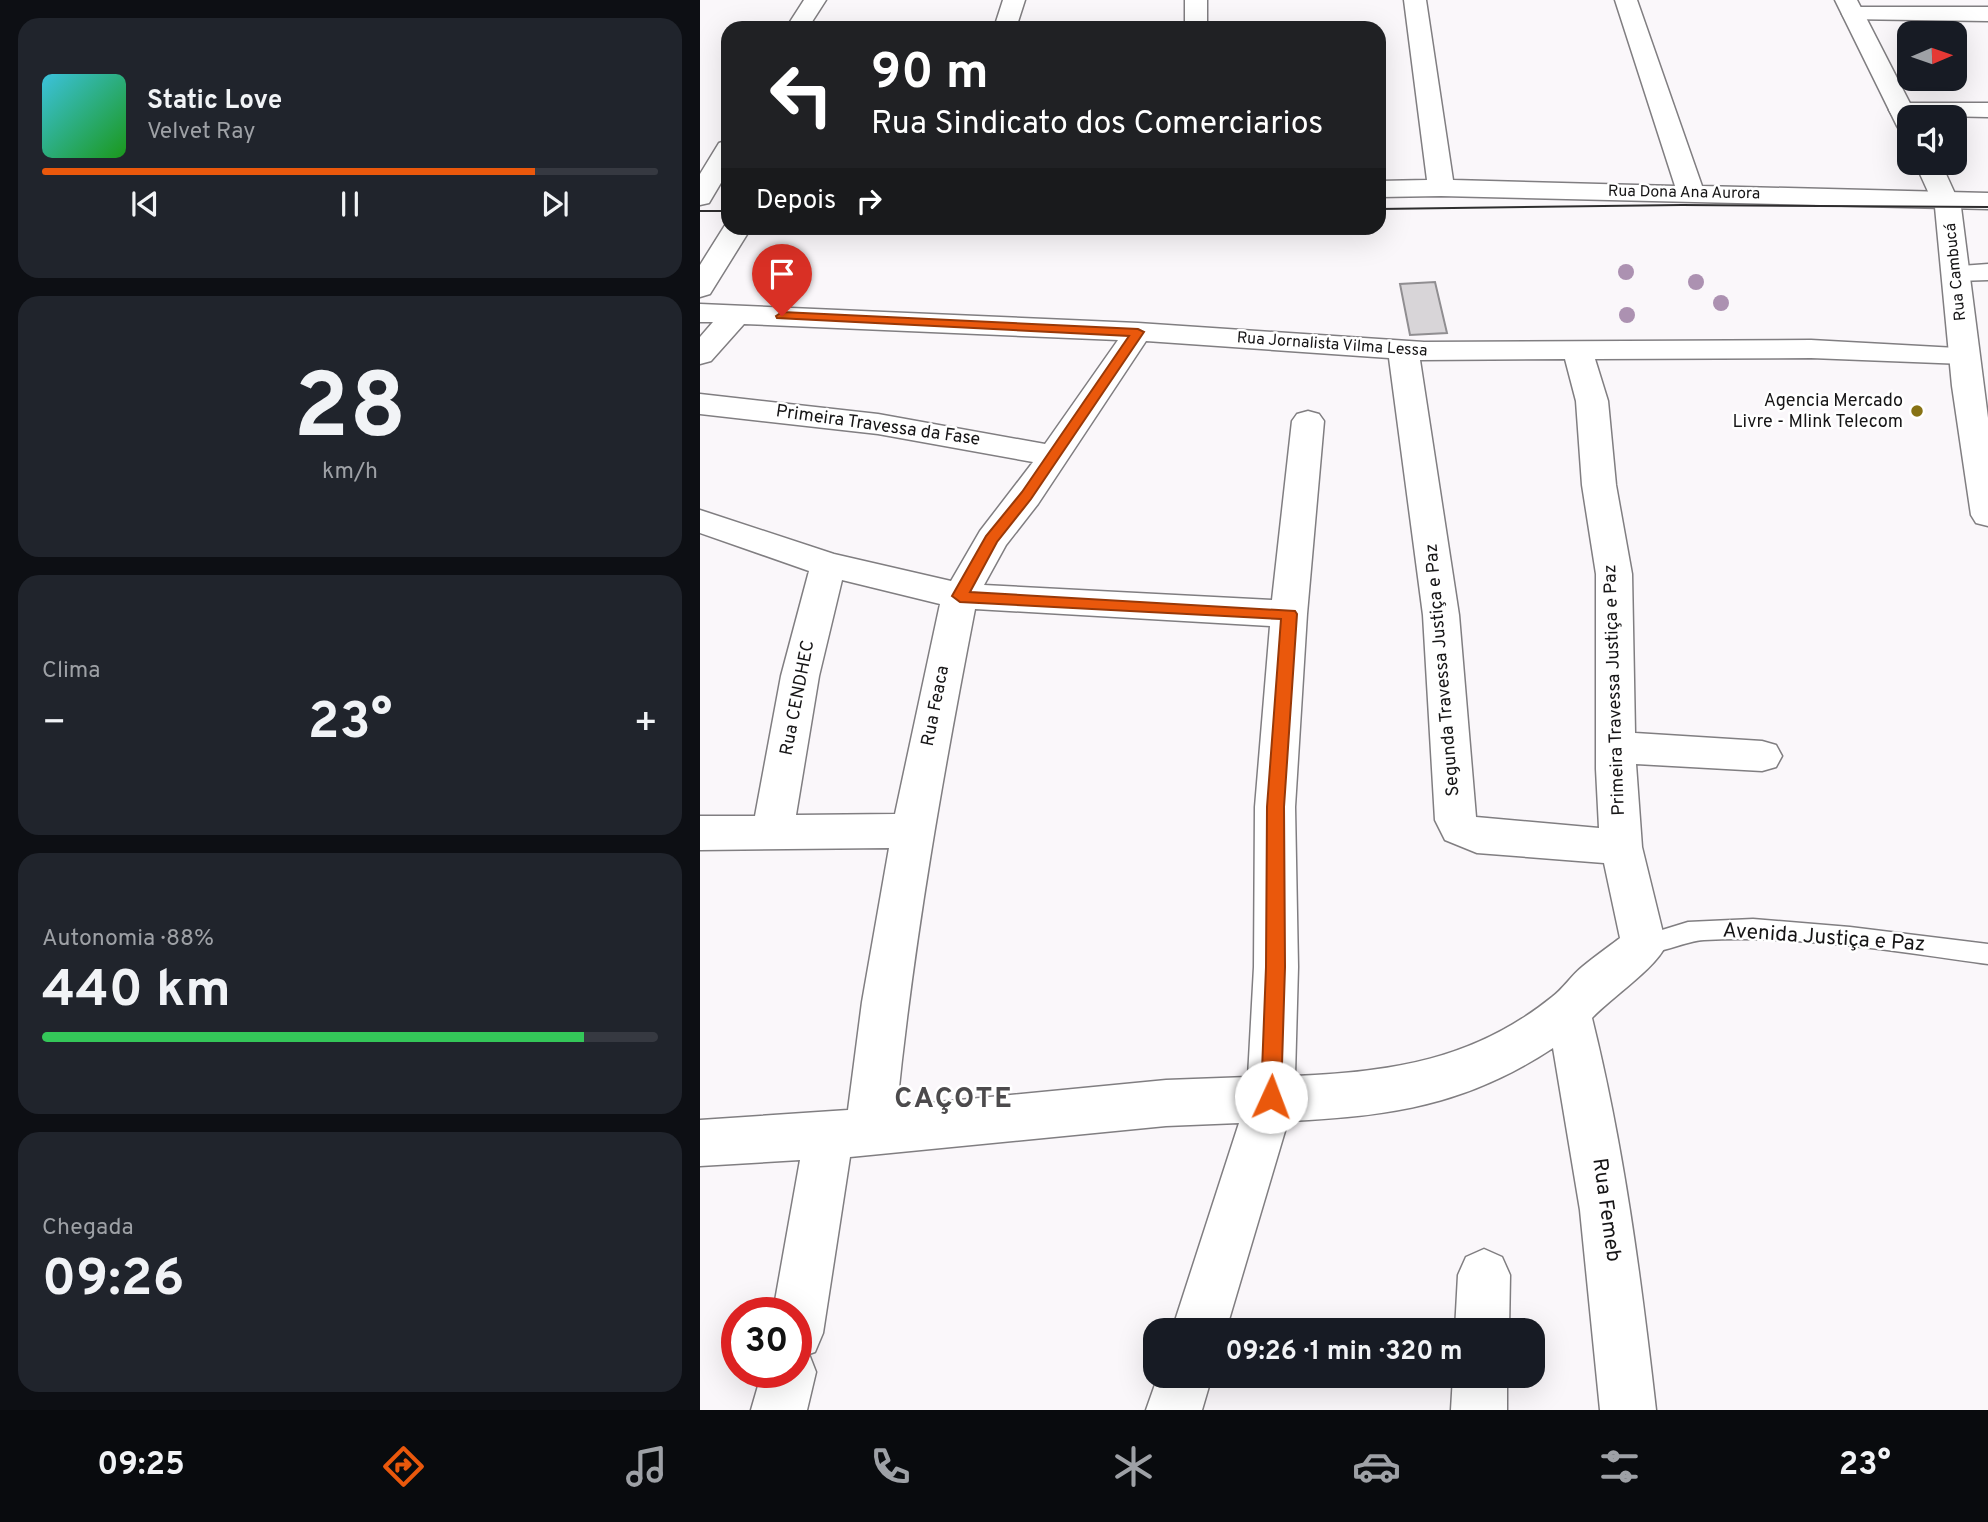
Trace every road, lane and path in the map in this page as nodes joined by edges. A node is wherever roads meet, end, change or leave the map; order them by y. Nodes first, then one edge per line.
1 (815, 0) edge
2 (1014, 0) edge
3 (1196, 0) edge
4 (1415, 0) edge
5 (1626, 0) edge
6 (1849, 7) edge
7 (1988, 14) edge
8 (801, 21) edge
9 (1006, 21) edge
10 (1196, 21) edge
11 (1898, 105) edge
12 (1988, 110) edge
13 (1967, 112) edge
14 (721, 160) edge
15 (1934, 175) edge
16 (1441, 188) junction
17 (1386, 189) edge
18 (1691, 193) junction
19 (700, 198) edge
20 (721, 198) edge
21 (1947, 201) junction
22 (1988, 201) edge
23 (733, 235) edge
24 (1988, 272) edge
25 (1957, 273) junction
26 (700, 288) edge
27 (700, 313) edge
28 (737, 314) junction
29 (1138, 332) junction
30 (1403, 350) junction
31 (1578, 351) junction
32 (700, 355) edge
33 (1972, 386) edge
34 (700, 404) edge
35 (1308, 421) dead end
36 (1054, 456) junction
37 (1988, 515) edge
38 (700, 521) edge
39 (828, 565) junction
40 (960, 596) junction
41 (1289, 614) junction
42 (1616, 747) junction
43 (1762, 756) dead end
44 (914, 831) junction
45 (774, 832) junction
46 (700, 833) edge
47 (1621, 847) junction
48 (1644, 945) junction
49 (1988, 954) edge
50 (1568, 1012) junction
51 (1271, 1097) junction
52 (849, 1133) junction
53 (700, 1143) edge
54 (1483, 1275) dead end
55 (806, 1297) edge
56 (1203, 1318) edge
57 (1482, 1318) edge
58 (785, 1388) edge
59 (1181, 1388) edge
60 (1480, 1388) edge
61 (779, 1410) edge
62 (1174, 1410) edge
63 (1479, 1410) edge
64 (1629, 1410) edge

1 - 8 street
2 - 9 street
3 - 10 street
4 - 16 street
5 - 18 street
6 - 7 street
6 - 11 street
12 - 13 street
14 - 19 street
15 - 21 street, Rua Cambucá
16 - 17 street, Rua Dona Ana Aurora
16 - 18 street, Rua Dona Ana Aurora
18 - 21 street, Rua Dona Ana Aurora
19 - 20 street
21 - 22 street, Rua Dona Ana Aurora
21 - 25 street, Rua Cambucá
23 - 26 street
24 - 25 street
25 - 33 street, Rua Cambucá
27 - 28 street, Rua Jornalista Vilma Lessa
28 - 29 street, Rua Jornalista Vilma Lessa
28 - 32 street
29 - 30 street, Rua Jornalista Vilma Lessa
29 - 36 street, Rua Feaca
30 - 31 street, Rua Jornalista Vilma Lessa
30 - 47 street, Segunda Travessa Justiça e Paz
31 - 33 street, Rua Jornalista Vilma Lessa
31 - 42 street, Primeira Travessa Justiça e Paz
33 - 37 street, Rua Cambucá
34 - 36 street, Primeira Travessa da Fase
35 - 41 street
36 - 40 street, Rua Feaca
38 - 39 street
39 - 40 street
39 - 45 street, Rua CENDHEC
40 - 41 street
40 - 44 street, Rua Feaca
41 - 51 street
42 - 43 street
42 - 47 street, Primeira Travessa Justiça e Paz
44 - 45 street
44 - 52 street, Rua Feaca
45 - 46 street
47 - 48 street, Primeira Travessa Justiça e Paz
48 - 49 lane, Avenida Justiça e Paz
48 - 50 street, Avenida Justiça e Paz
50 - 51 street, Avenida Justiça e Paz
50 - 64 street, Rua Femeb
51 - 52 street, Avenida Justiça e Paz
51 - 56 street
52 - 53 street, Avenida Justiça e Paz
52 - 55 street, Rua Feaca
54 - 57 street
58 - 61 street
59 - 62 street
60 - 63 street

